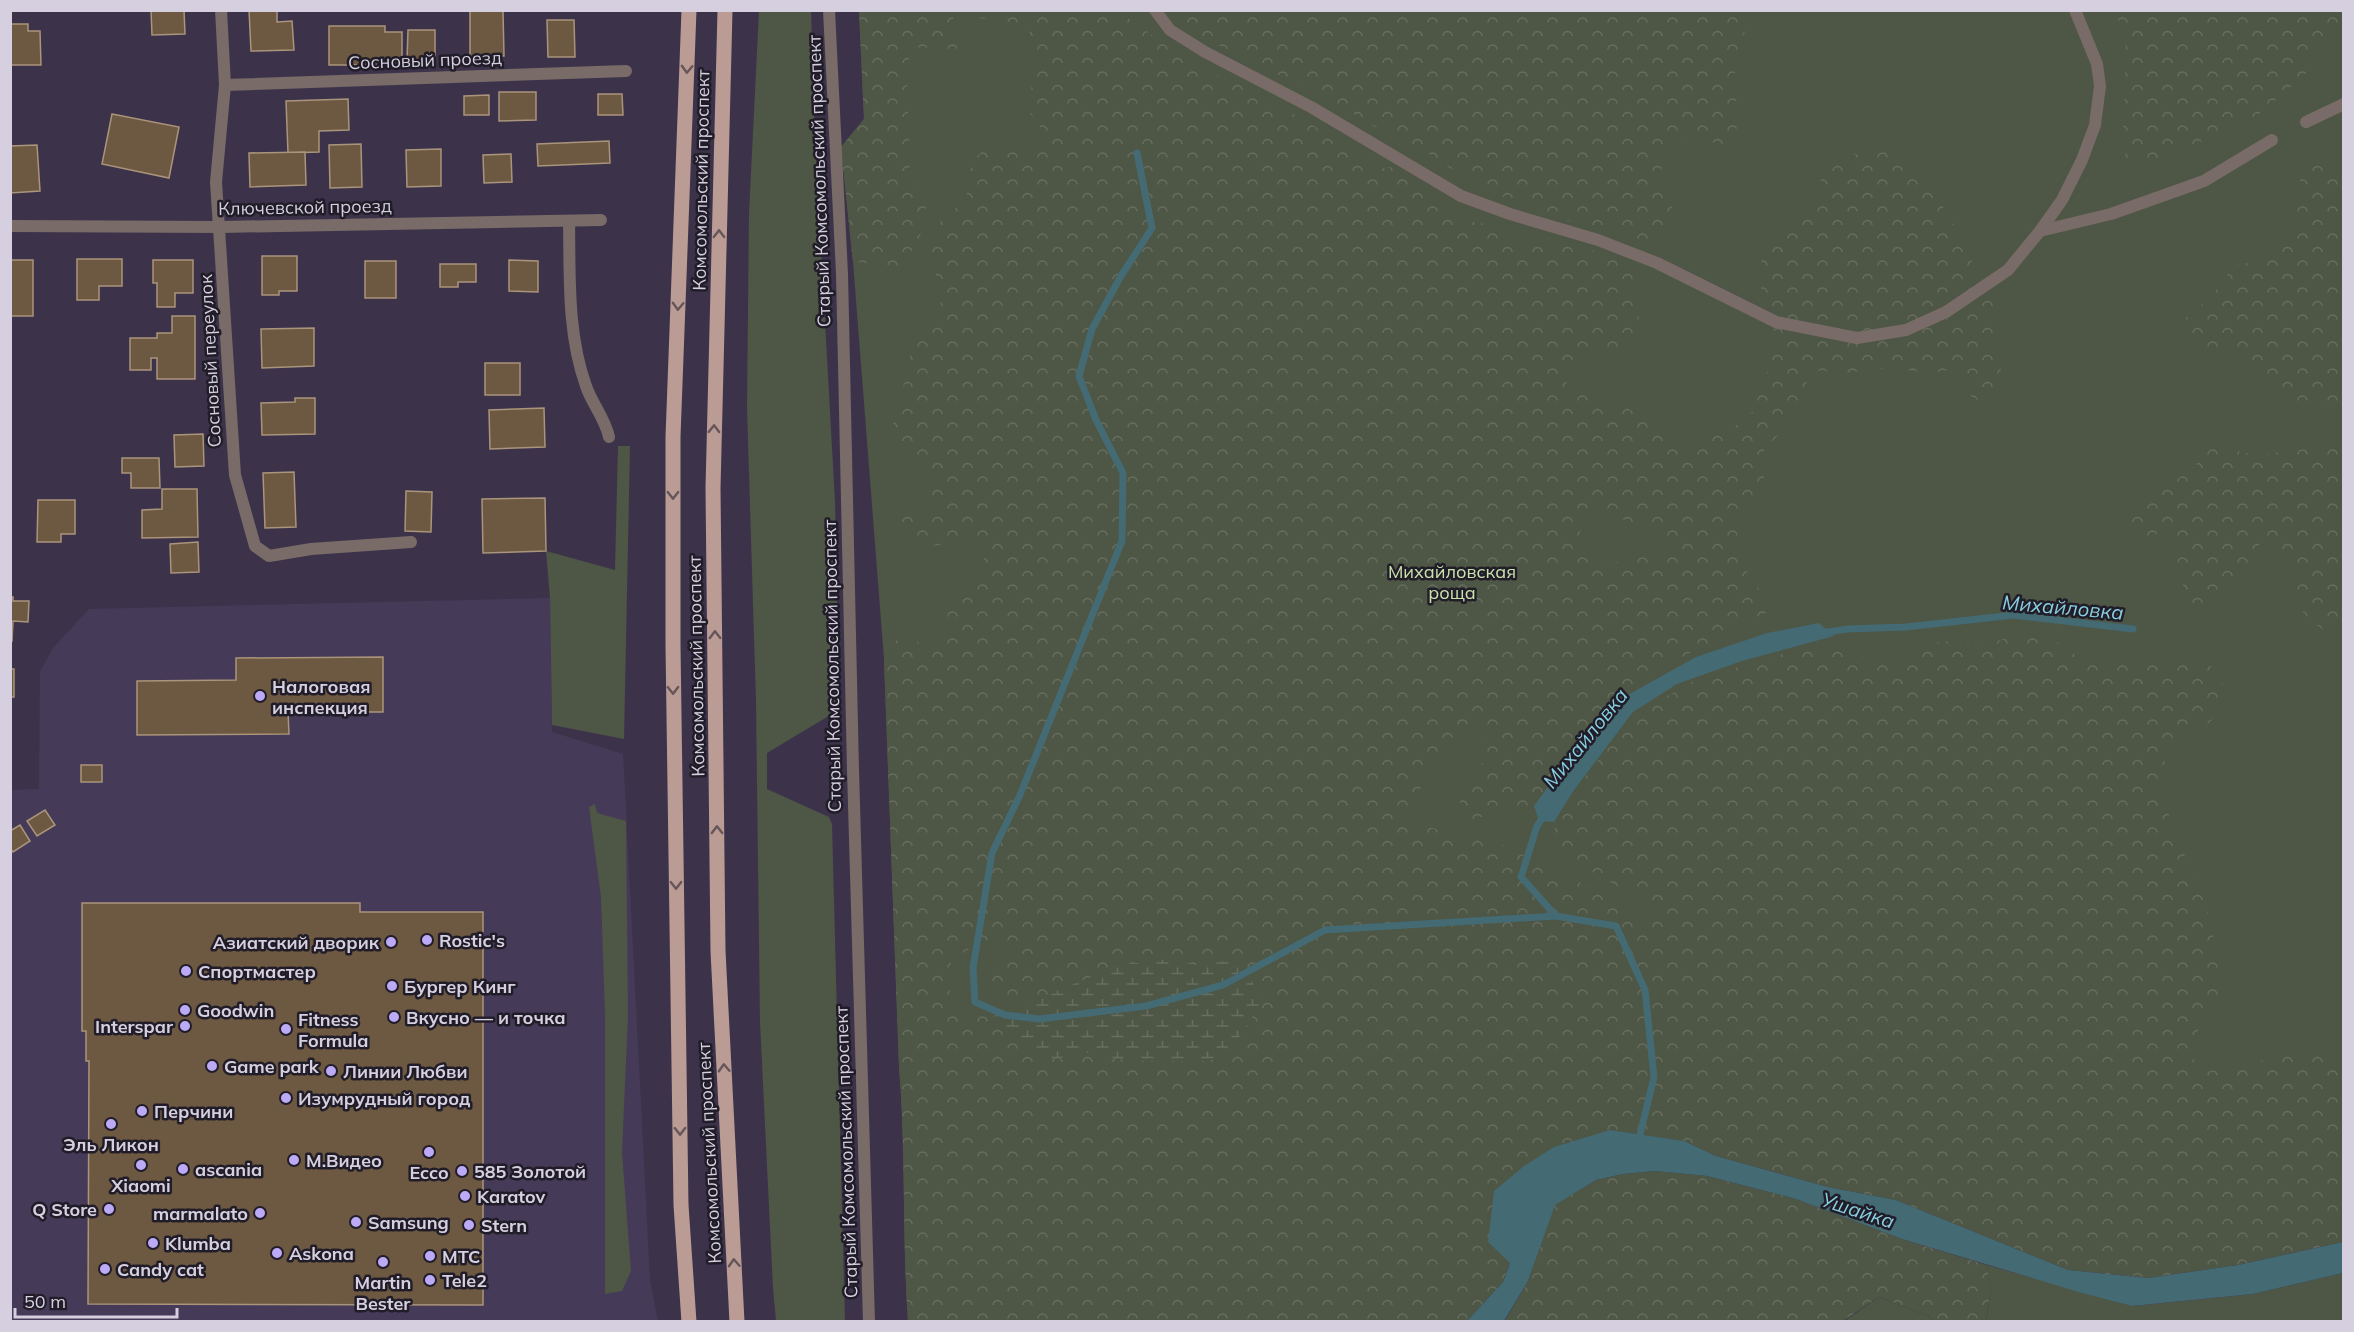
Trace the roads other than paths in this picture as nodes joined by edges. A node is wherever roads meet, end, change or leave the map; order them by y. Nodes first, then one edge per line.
1 (221, 10) edge
2 (689, 10) edge
3 (725, 10) edge
4 (830, 10) edge
5 (1155, 10) edge
6 (2075, 10) edge
7 (626, 71) dead end
8 (225, 85) junction
9 (2343, 104) edge
10 (2306, 122) dead end
11 (2272, 140) dead end
12 (568, 220) junction
13 (601, 220) dead end
14 (10, 226) edge
15 (221, 227) junction
16 (2040, 231) junction
17 (609, 436) dead end
18 (411, 542) dead end
19 (689, 1322) edge
20 (737, 1322) edge
21 (869, 1322) edge

1 - 8 street, Сосновый переулок
2 -> 19 main road, Комсомольский проспект
20 -> 3 main road, Комсомольский проспект
4 - 21 street, Старый Комсомольский проспект
5 - 16 street
6 - 16 street
7 - 8 street, Сосновый проезд
8 - 15 street, Сосновый переулок
9 - 10 street
11 - 16 street
12 - 13 street, Ключевской проезд
12 - 15 street, Ключевской проезд
12 - 17 street
14 - 15 street, Ключевской проезд
15 - 18 street, Сосновый переулок

